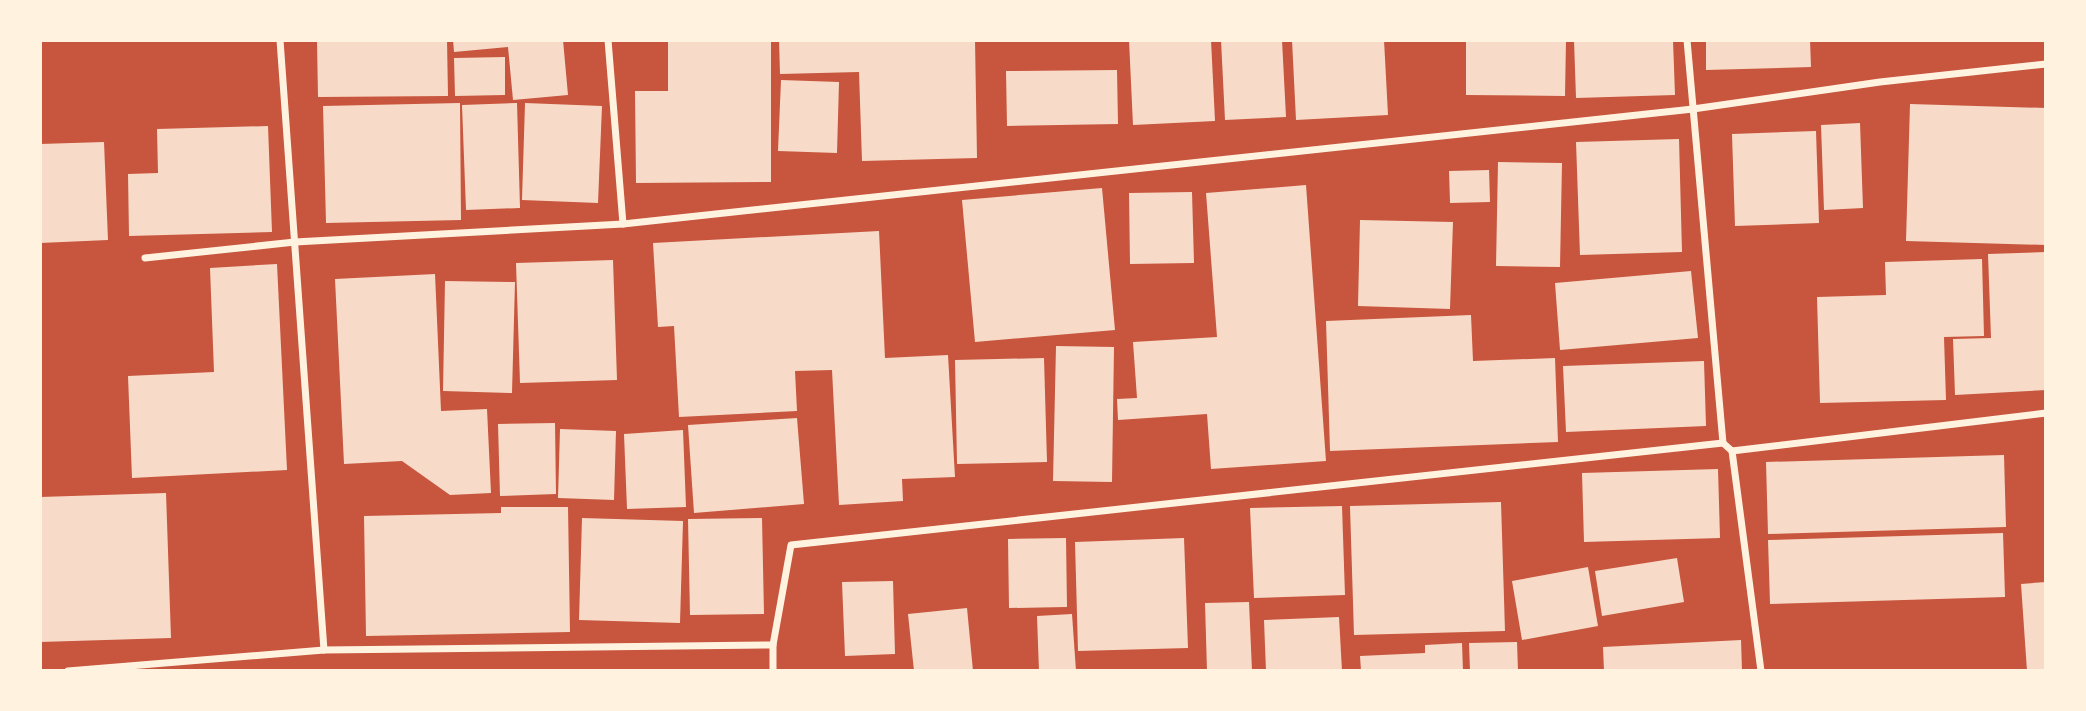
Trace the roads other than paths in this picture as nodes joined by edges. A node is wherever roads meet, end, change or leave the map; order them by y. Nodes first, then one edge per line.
1 (280, 40) edge
2 (608, 40) edge
3 (1687, 40) edge
4 (2046, 64) edge
5 (1693, 109) junction
6 (623, 224) junction
7 (295, 242) junction
8 (145, 258) dead end
9 (2046, 413) edge
10 (1723, 443) junction
11 (1732, 450) junction
12 (773, 645) junction
13 (324, 650) junction
14 (68, 671) edge
15 (773, 671) edge
16 (1760, 671) edge

1 - 7 street
2 - 6 street
3 - 5 street
4 - 5 street
5 - 6 street
5 - 10 street
6 - 7 street
7 - 8 street
7 - 13 street
9 - 11 street
10 - 11 street
10 - 12 street
11 - 16 street
12 - 13 street
12 - 15 street
13 - 14 street

